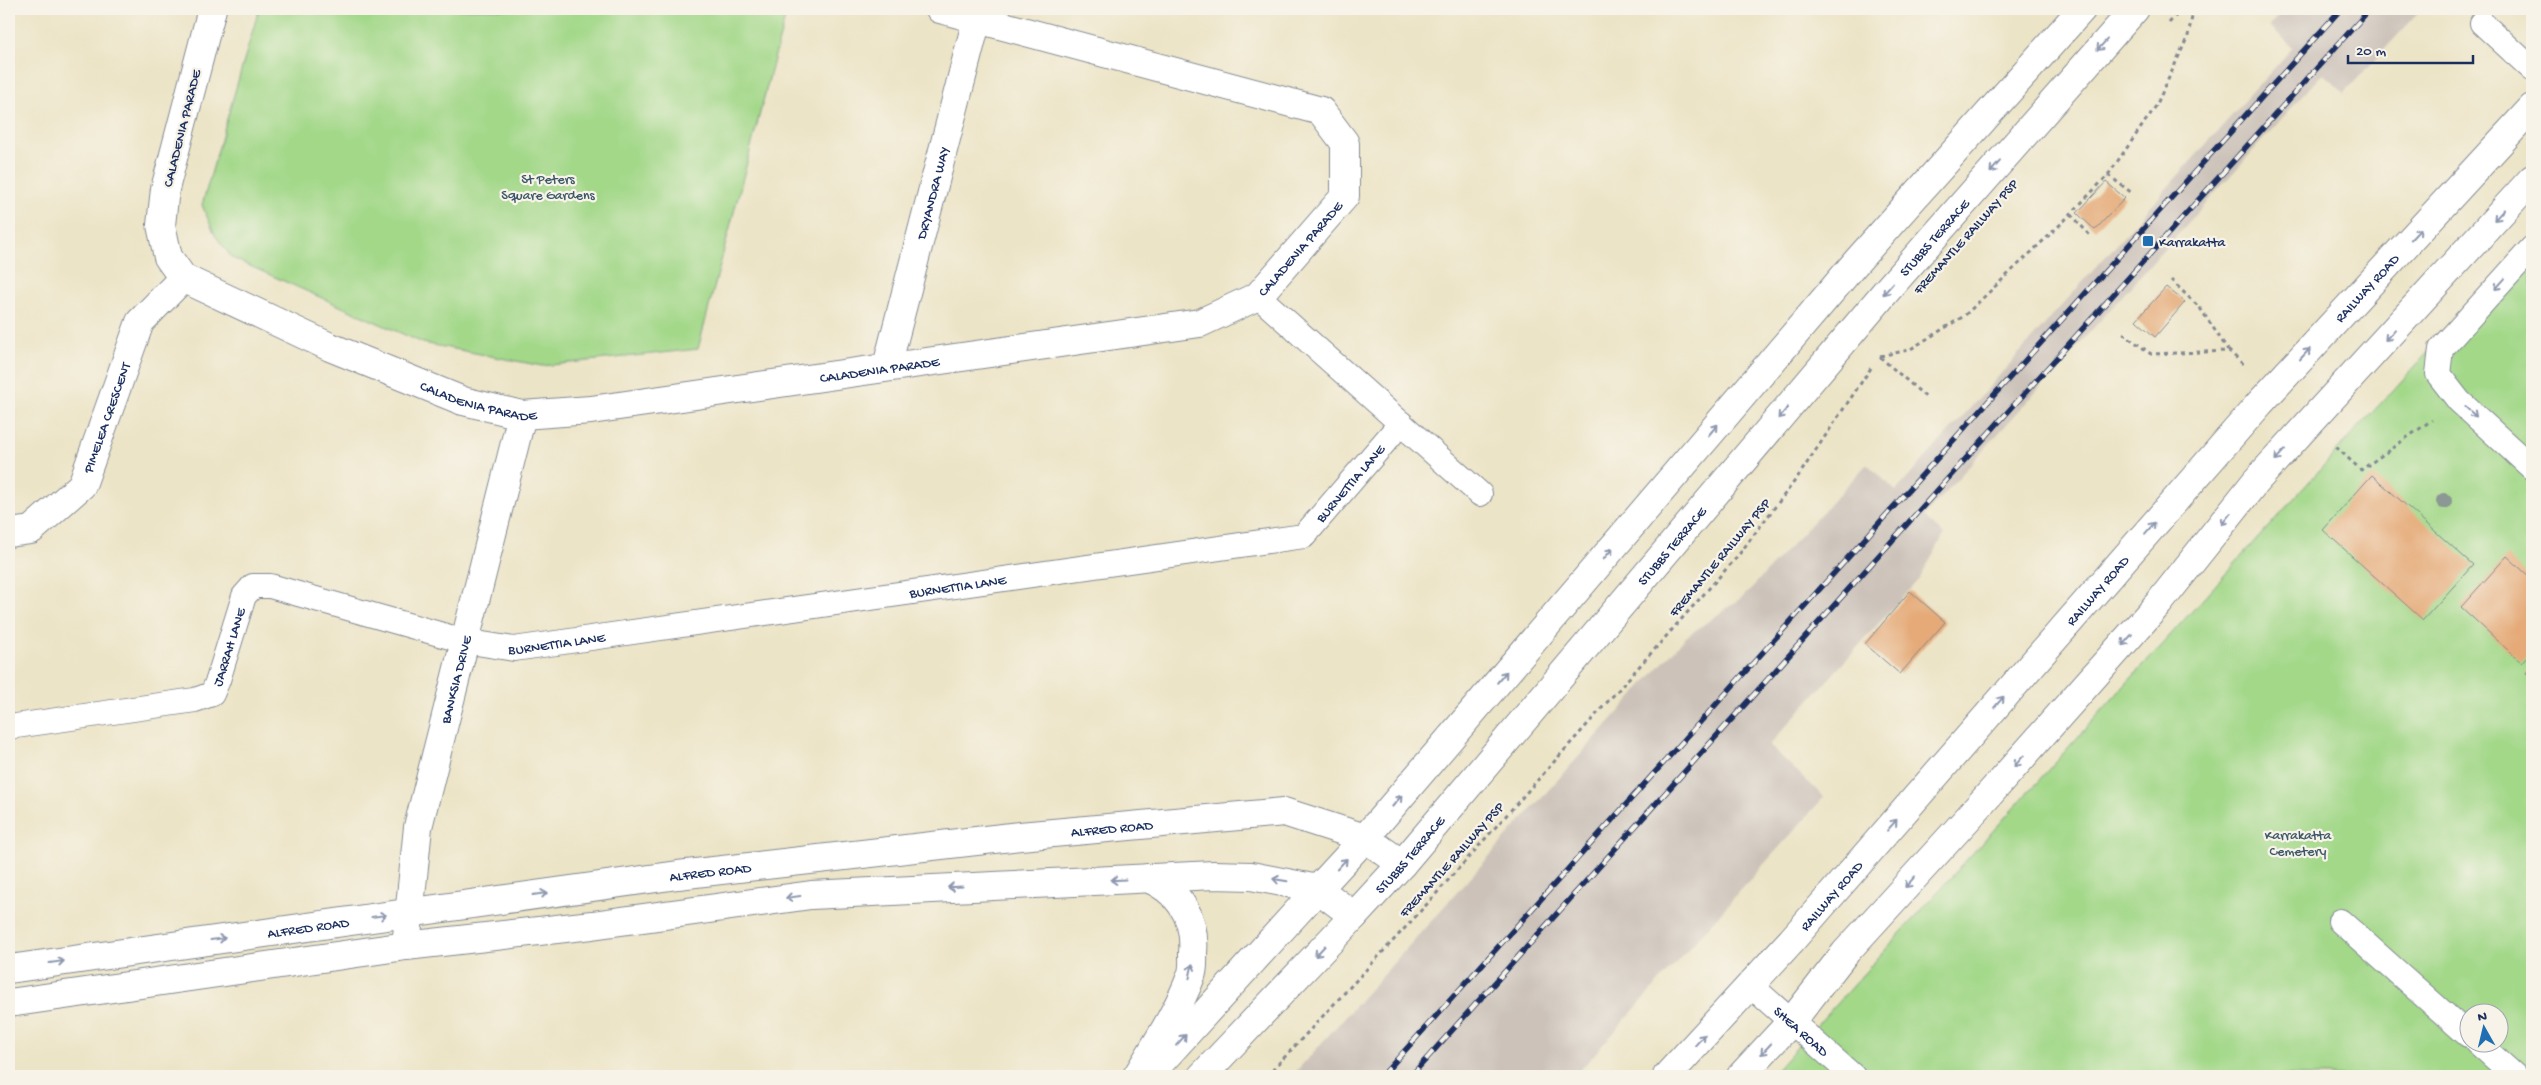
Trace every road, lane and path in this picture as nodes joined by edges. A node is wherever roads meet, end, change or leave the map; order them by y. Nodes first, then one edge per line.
1 (212, 9) edge
2 (940, 9) edge
3 (2082, 9) edge
4 (2135, 9) edge
5 (2182, 9) edge
6 (2189, 9) edge
7 (977, 19) junction
8 (2482, 23) dead end
9 (2163, 30) dead end
10 (2532, 68) edge
11 (2532, 108) edge
12 (2108, 175) junction
13 (2532, 179) edge
14 (2132, 193) dead end
15 (2071, 214) junction
16 (2092, 238) dead end
17 (2532, 248) edge
18 (184, 278) junction
19 (2171, 280) dead end
20 (1258, 296) junction
21 (1885, 348) dead end
22 (2228, 351) dead end
23 (1880, 356) junction
24 (887, 366) junction
25 (1928, 399) dead end
26 (522, 414) junction
27 (1401, 423) junction
28 (2532, 468) edge
29 (1480, 494) dead end
30 (9, 533) edge
31 (464, 641) junction
32 (9, 727) edge
33 (1365, 838) junction
34 (1402, 864) junction
35 (1148, 878) junction
36 (1318, 889) junction
37 (409, 912) junction
38 (1354, 916) junction
39 (2340, 921) dead end
40 (406, 946) junction
41 (9, 969) edge
42 (1750, 984) junction
43 (9, 1003) edge
44 (1792, 1021) junction
45 (2458, 1026) edge
46 (2488, 1052) edge
47 (1137, 1076) edge
48 (1148, 1076) edge
49 (1202, 1076) edge
50 (1267, 1076) edge
51 (1667, 1076) edge
52 (1741, 1076) edge
53 (1853, 1076) edge
54 (2515, 1076) edge

1 - 18 main road, CALADENIA PARADE
2 - 7 main road, CALADENIA PARADE
33 -> 3 main road
4 -> 34 main road, STUBBS TERRACE
5 - 9 path
6 - 12 path
7 - 20 main road, CALADENIA PARADE
7 - 24 main road, DRYANDRA WAY
8 - 10 lane
42 -> 11 main road, RAILWAY ROAD
12 - 14 path
12 - 15 path
13 -> 44 main road
15 - 16 path
15 - 23 path
17 -> 28 lane
18 - 26 main road, CALADENIA PARADE
18 - 30 main road, PIMELEA CRESCENT
19 - 22 path
20 - 24 main road, CALADENIA PARADE
20 - 27 lane
21 - 23 path, FREMANTLE RAILWAY PSP
23 - 25 path
23 - 50 path, FREMANTLE RAILWAY PSP
24 - 26 main road, CALADENIA PARADE
26 - 31 main road, BANKSIA DRIVE
27 - 29 lane
27 - 31 lane, BURNETTIA LANE
31 - 32 lane, JARRAH LANE
31 - 37 main road, BANKSIA DRIVE
33 - 34 main road, ALFRED ROAD
36 -> 33 main road
37 -> 33 main road, ALFRED ROAD
34 - 38 main road, STUBBS TERRACE
36 -> 35 main road
35 -> 40 main road
47 -> 35 main road
36 - 38 main road
48 -> 36 main road
37 - 40 main road, BANKSIA DRIVE
41 -> 37 main road, ALFRED ROAD
38 -> 49 main road, STUBBS TERRACE
39 - 45 lane
40 - 43 main road
42 - 44 lane, SHEA ROAD
51 -> 42 main road, RAILWAY ROAD
44 -> 52 main road
44 - 53 lane, SHEA ROAD
46 - 54 lane

